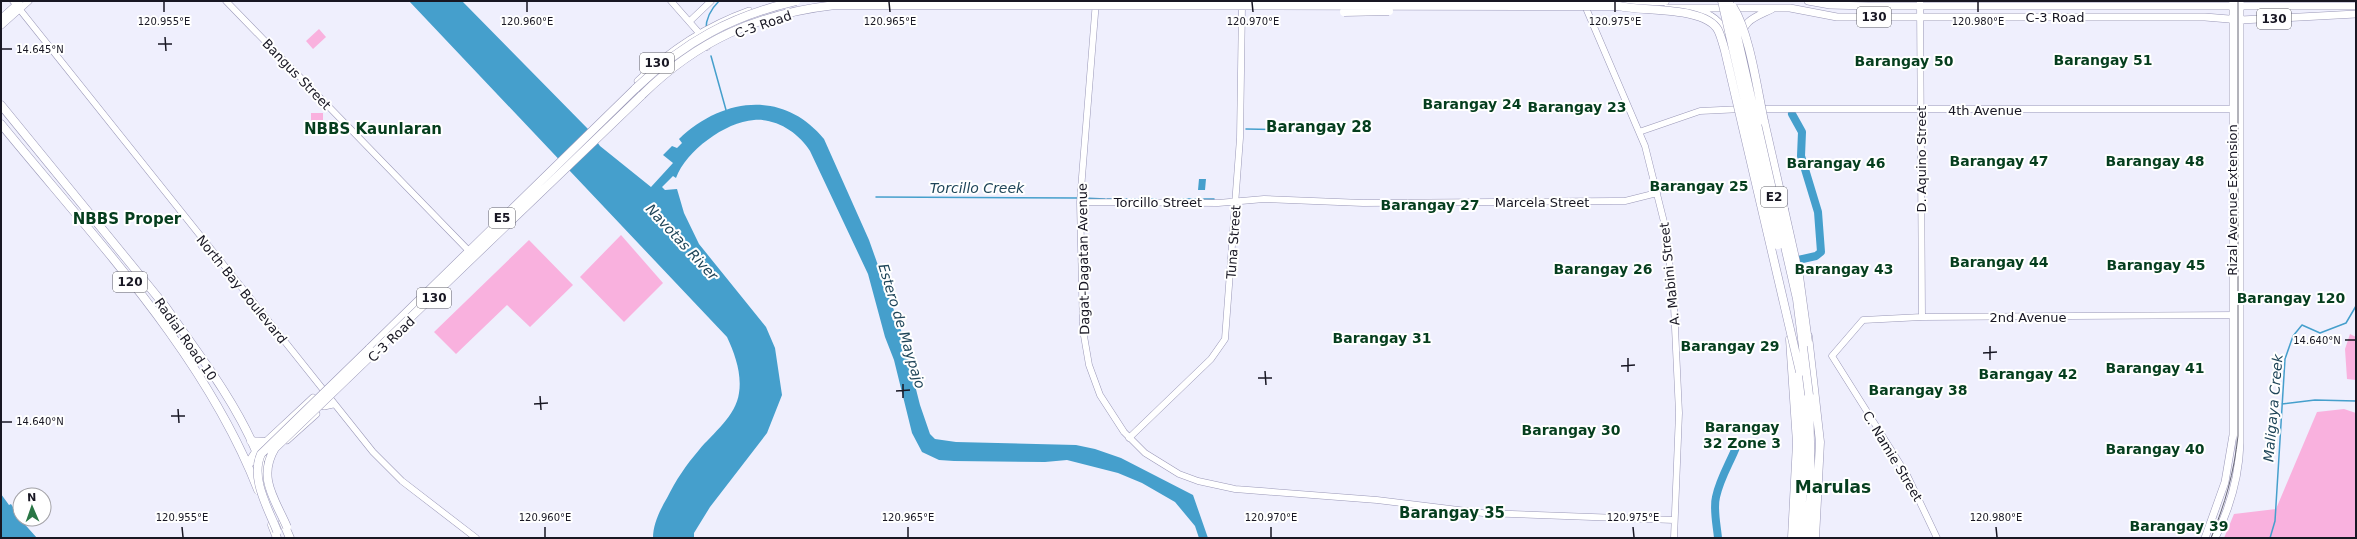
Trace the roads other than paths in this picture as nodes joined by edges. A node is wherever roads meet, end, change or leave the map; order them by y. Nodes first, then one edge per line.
1 (29, 1) edge
2 (226, 1) edge
3 (671, 1) edge
4 (711, 1) edge
5 (783, 1) edge
6 (796, 1) edge
7 (1665, 1) edge
8 (1808, 1) edge
9 (1094, 3) edge
10 (1721, 3) edge
11 (1731, 3) edge
12 (17, 4) edge
13 (1584, 4) edge
14 (1752, 4) edge
15 (1920, 4) edge
16 (2231, 4) edge
17 (2241, 4) edge
18 (1242, 6) junction
19 (1459, 6) junction
20 (1618, 6) junction
21 (2356, 6) edge
22 (1680, 8) junction
23 (1776, 8) junction
24 (1344, 12) dead end
25 (743, 13) junction
26 (2356, 14) edge
27 (1, 18) edge
28 (1920, 18) junction
29 (2229, 19) dead end
30 (2241, 20) dead end
31 (690, 21) junction
32 (1, 26) edge
33 (750, 26) junction
34 (700, 34) junction
35 (1727, 35) junction
36 (1742, 41) junction
37 (707, 47) junction
38 (1, 105) edge
39 (1744, 109) junction
40 (1756, 109) junction
41 (2232, 109) junction
42 (2240, 109) junction
43 (1921, 110) junction
44 (1, 124) edge
45 (1639, 132) junction
46 (36, 148) junction
47 (24, 152) junction
48 (1657, 193) junction
49 (1080, 202) junction
50 (1236, 202) junction
51 (468, 250) junction
52 (2237, 315) junction
53 (1922, 317) junction
54 (1832, 356) joint
55 (1800, 372) junction
56 (322, 390) junction
57 (332, 402) junction
58 (2237, 413) junction
59 (1129, 438) junction
60 (251, 441) junction
61 (266, 442) junction
62 (256, 451) junction
63 (270, 453) junction
64 (259, 461) junction
65 (248, 463) junction
66 (264, 478) junction
67 (1674, 520) junction
68 (278, 536) edge
69 (1812, 537) edge
70 (291, 538) edge
71 (476, 538) edge
72 (1674, 538) edge
73 (1792, 538) edge
74 (1800, 538) edge
75 (1938, 538) edge
76 (2205, 538) edge
77 (2215, 538) edge

1 - 12 street
2 - 51 street, Bangus Street
3 - 31 street
4 - 31 street
5 - 25 main road, C-3 Road / 130
6 - 68 highway, E5, bridge
7 - 20 highway, bridge
8 - 15 main road, C-3 Road / 130
9 - 18 main road, C-3 Road / 130
9 - 33 main road, C-3 Road / 130
9 - 49 street, Dagat-Dagatan Avenue
10 - 11 main road, C-3 Road / 130
10 - 22 main road, C-3 Road / 130
10 - 35 main road
10 - 55 highway, E2, bridge
11 - 14 main road, C-3 Road / 130
11 - 36 main road
11 - 69 highway, bridge
12 - 27 street
12 - 32 street
12 - 56 street, North Bay Boulevard
13 - 18 main road, C-3 Road / 130
13 - 22 main road, C-3 Road / 130
13 - 45 street, A. Mabini Street
14 - 23 main road, C-3 Road / 130
15 - 16 main road, C-3 Road / 130
15 - 28 street, D. Aquino Street
16 - 41 main road, Rizal Avenue Extension
17 - 21 main road, 130
17 - 42 main road, Rizal Avenue Extension
18 - 50 street, Tuna Street
19 - 20 highway, E5, bridge
19 - 24 highway, bridge
19 - 70 highway, E5, bridge
20 - 55 highway, bridge
22 - 35 main road
23 - 28 main road, C-3 Road / 130
23 - 36 main road
25 - 33 main road
25 - 34 main road, C-3 Road / 130
26 - 30 main road, 130
28 - 29 main road, C-3 Road / 130
28 - 43 street, D. Aquino Street
31 - 34 street
33 - 37 main road, C-3 Road / 130
34 - 37 street
34 - 51 main road, C-3 Road / 130
35 - 39 main road
36 - 40 main road
37 - 57 main road, C-3 Road / 130
38 - 46 highway, Radial Road 10 / 120
39 - 40 street, 4th Avenue
39 - 45 street, 4th Avenue
39 - 73 highway
40 - 43 street, 4th Avenue
40 - 69 highway
41 - 42 street, 4th Avenue
41 - 43 street, 4th Avenue
41 - 52 main road, Rizal Avenue Extension
42 - 52 main road, Rizal Avenue Extension
43 - 53 street, D. Aquino Street
44 - 47 highway, Radial Road 10 / 120
45 - 48 street, A. Mabini Street
46 - 47 highway
46 - 60 highway, Radial Road 10 / 120
47 - 65 highway, Radial Road 10 / 120
48 - 50 street, Marcela Street
48 - 67 street, A. Mabini Street
49 - 50 street, Torcillo Street
49 - 59 street, Dagat-Dagatan Avenue
50 - 59 street, Tuna Street
51 - 56 main road, C-3 Road / 130
52 - 53 street, 2nd Avenue
52 - 58 main road, Rizal Avenue Extension
53 - 54 street, 2nd Avenue
54 - 75 street, C. Namie Street
55 - 74 highway, E2
56 - 57 street, North Bay Boulevard
56 - 61 main road, C-3 Road / 130
57 - 63 main road
57 - 71 street, North Bay Boulevard
58 - 76 main road, Rizal Avenue Extension
58 - 77 main road, Rizal Avenue Extension
59 - 67 street, Dagat-Dagatan Avenue
60 - 61 highway
60 - 62 highway, Radial Road 10 / 120
61 - 62 main road, C-3 Road / 130
62 - 64 highway, Radial Road 10 / 120
62 - 65 main road, C-3 Road / 130
63 - 64 main road
63 - 66 highway
64 - 65 main road
64 - 66 highway, Radial Road 10 / 120
65 - 68 highway, Radial Road 10 / 120
66 - 70 highway, Radial Road 10 / 120
67 - 72 street, A. Mabini Street

